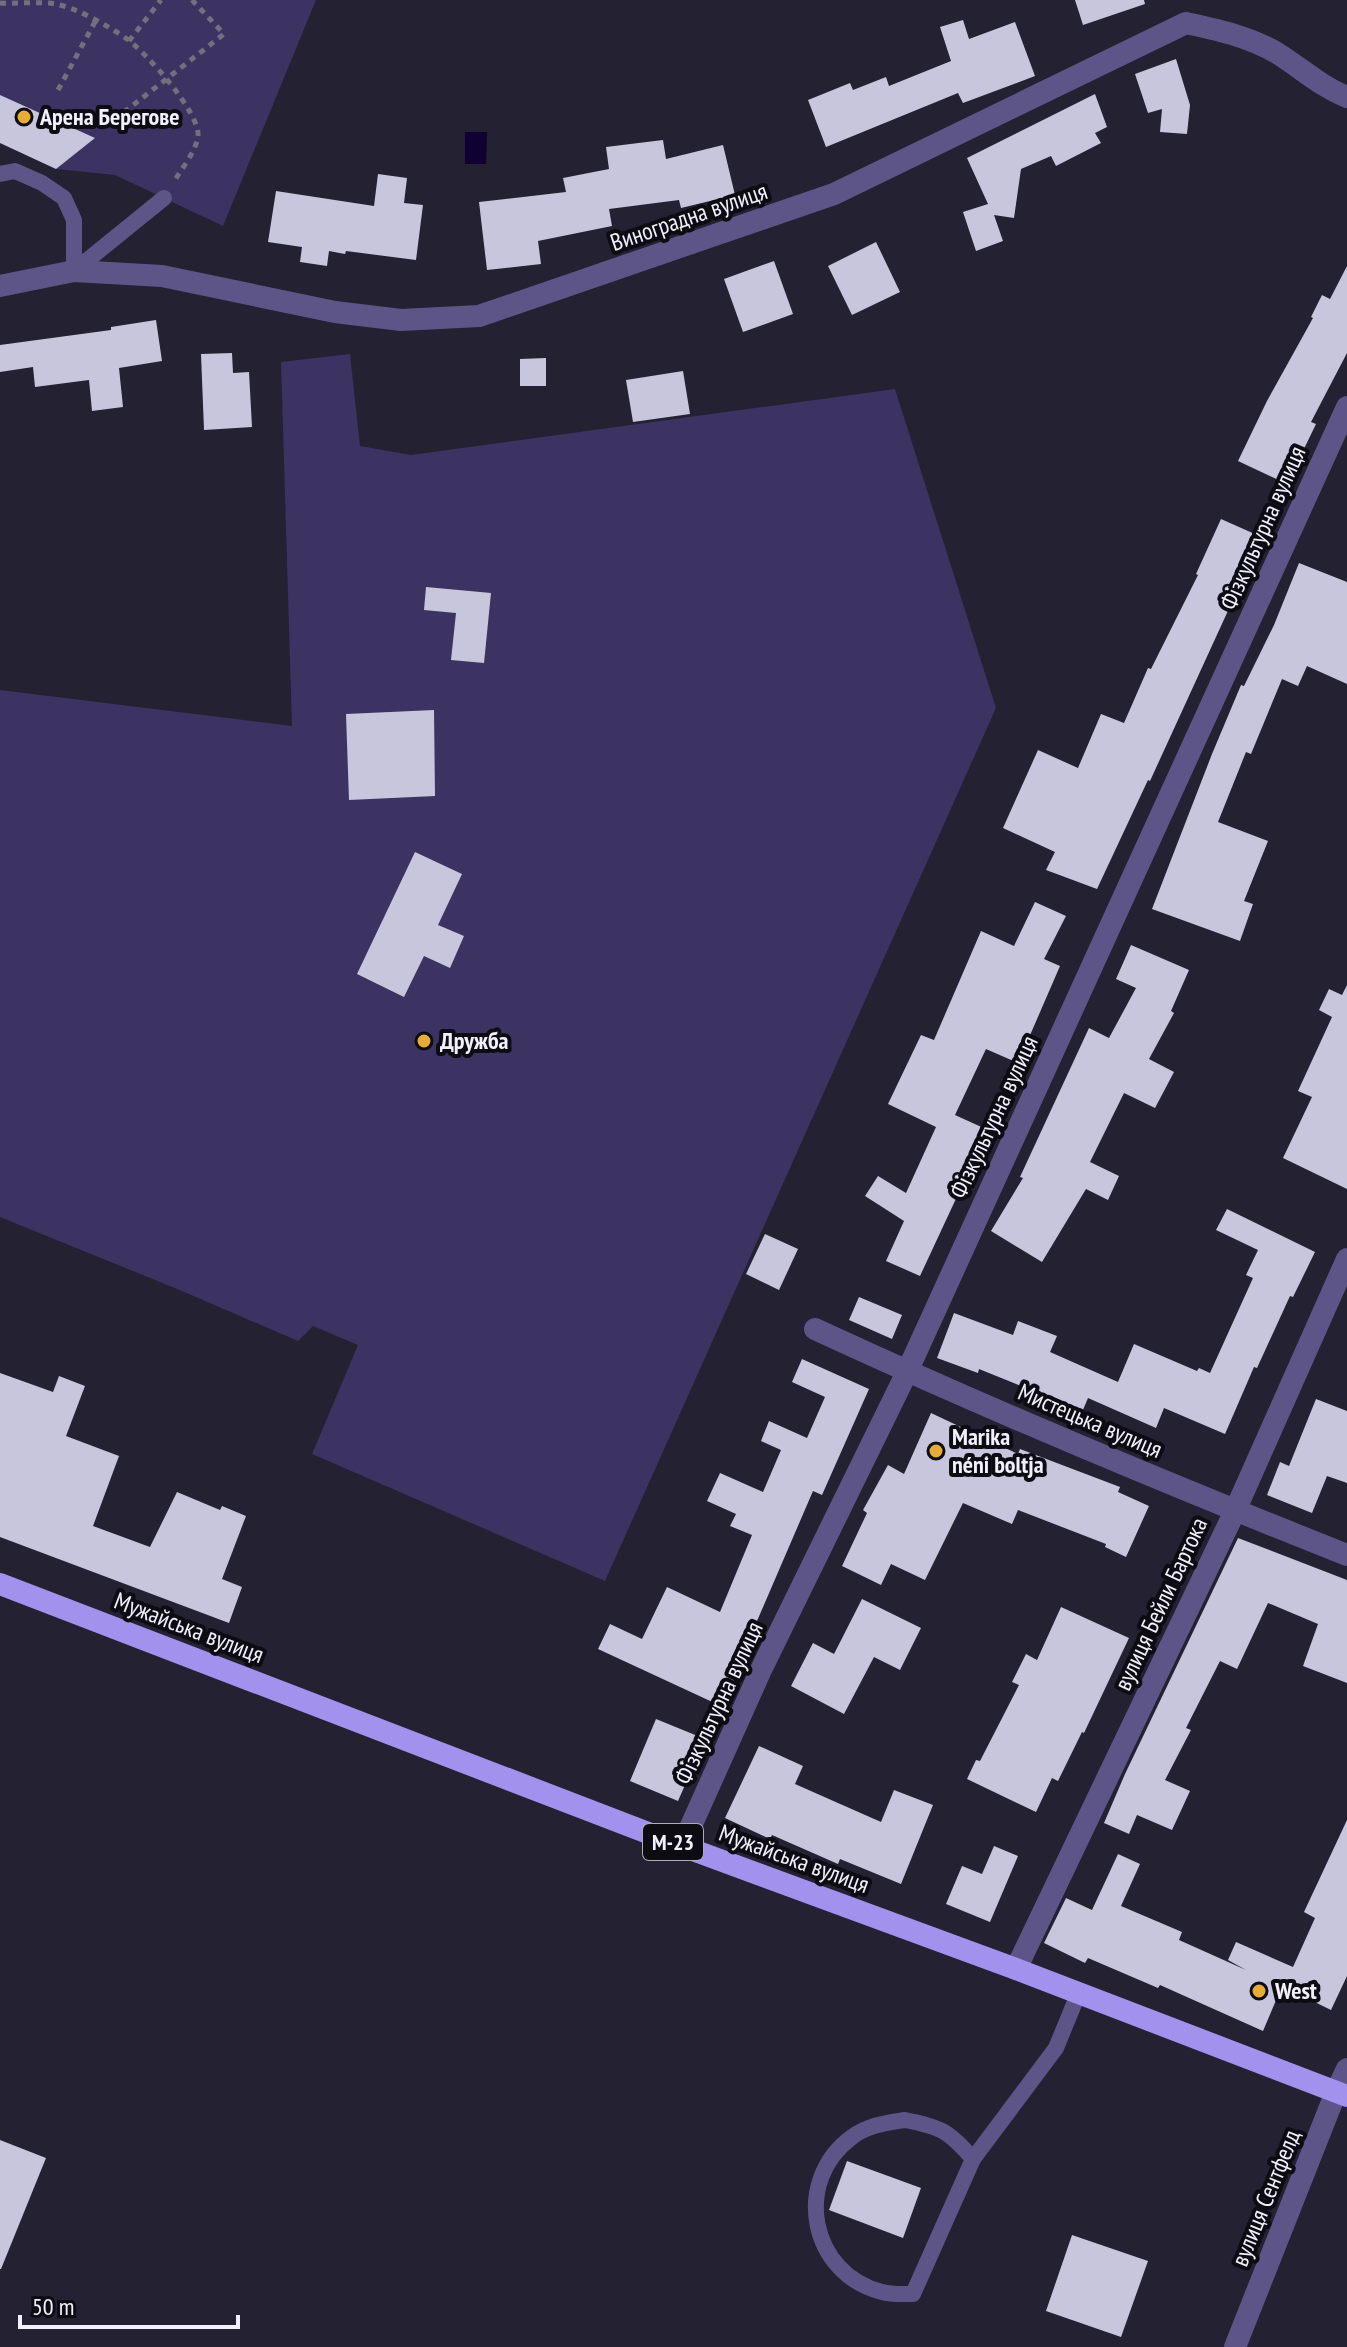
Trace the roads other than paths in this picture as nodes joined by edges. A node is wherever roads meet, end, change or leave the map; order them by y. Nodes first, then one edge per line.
1 (1347, 97) edge
2 (0, 174) edge
3 (164, 198) road end
4 (74, 271) junction
5 (0, 286) edge
6 (1347, 407) edge
7 (1347, 1259) edge
8 (815, 1329) dead end
9 (907, 1372) junction
10 (1235, 1511) junction
11 (1347, 1555) edge
12 (0, 1584) edge
13 (682, 1846) junction
14 (1016, 1969) junction
15 (1079, 1992) junction
16 (1347, 2069) edge
17 (1342, 2094) edge
18 (973, 2159) junction
19 (1235, 2347) edge

1 - 4 street, Виноградна вулиця
2 - 4 lane
3 - 4 lane
4 - 5 street, Виноградна вулиця
6 - 9 street, Фізкультурна вулиця
7 - 10 street, вулиця Бейли Бартока
8 - 9 street, Мистецька вулиця
9 - 10 street, Мистецька вулиця
9 - 13 street, Фізкультурна вулиця
10 - 11 street, Мистецька вулиця
10 - 14 street, вулиця Бейли Бартока
12 - 13 highway, Мужайська вулиця / М-23
13 - 14 highway, Мужайська вулиця / М-23
14 - 15 highway, Мужайська вулиця / М-23
15 - 17 highway, Мужайська вулиця / М-23
15 - 18 lane
16 - 17 street, вулиця Сентфелд
17 - 19 street, вулиця Сентфелд
18 - 18 lane

